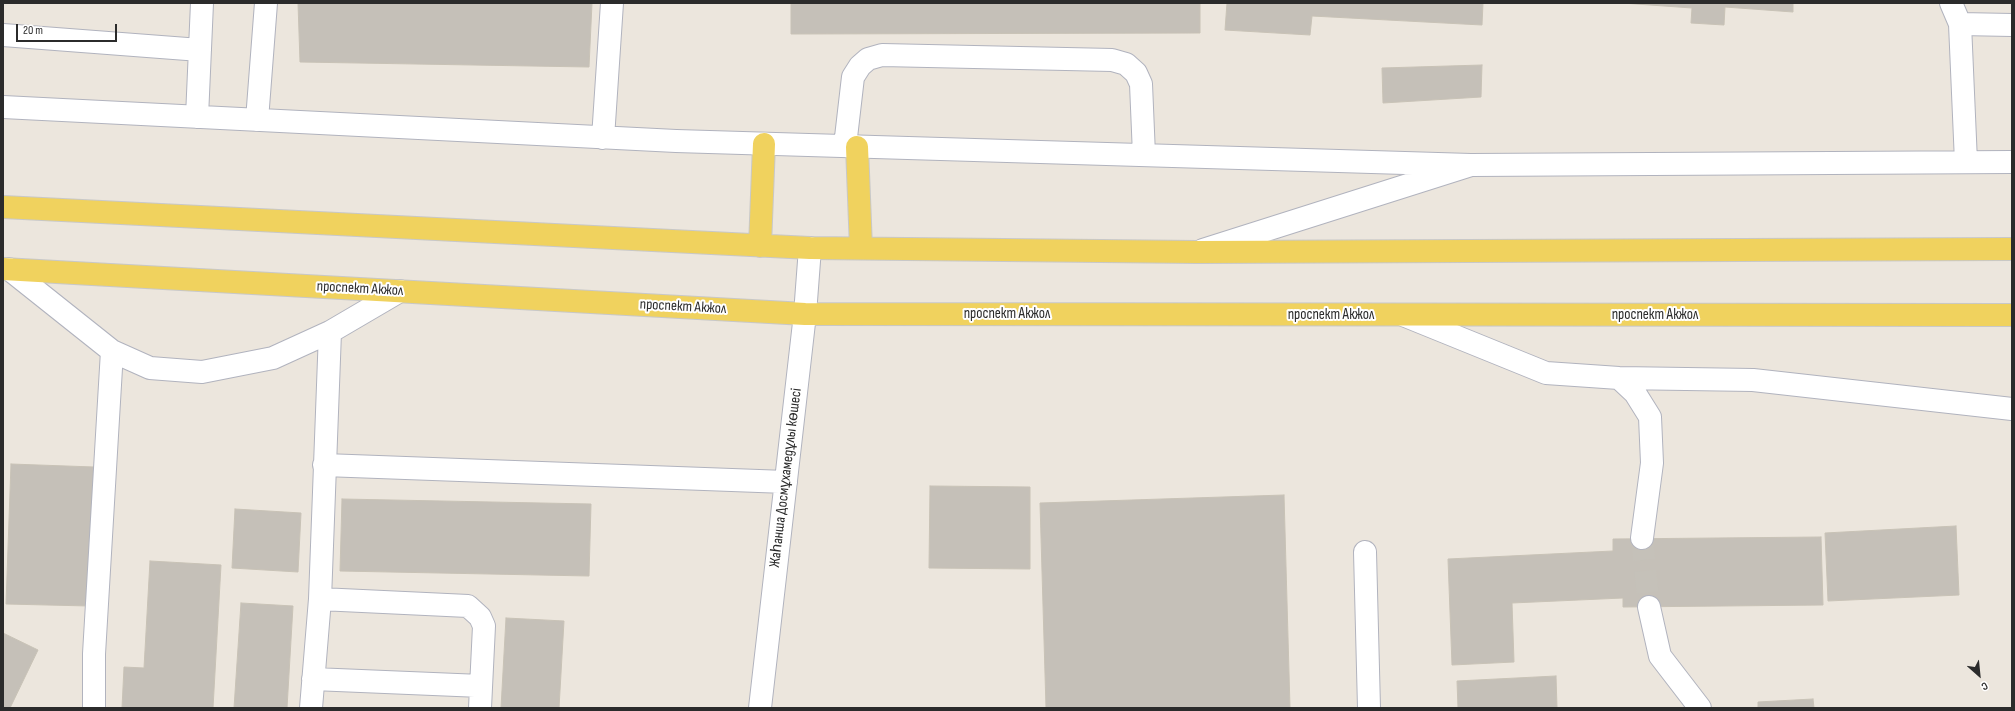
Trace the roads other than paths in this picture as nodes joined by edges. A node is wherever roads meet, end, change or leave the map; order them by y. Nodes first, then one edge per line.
1 (202, 3) edge
2 (266, 3) edge
3 (612, 3) edge
4 (1952, 3) edge
5 (1960, 24) junction
6 (2012, 25) edge
7 (3, 35) edge
8 (200, 50) junction
9 (3, 107) edge
10 (197, 117) junction
11 (257, 120) junction
12 (603, 138) junction
13 (764, 144) junction
14 (851, 146) junction
15 (1144, 155) junction
16 (1966, 162) junction
17 (2012, 162) edge
18 (1471, 165) junction
19 (3, 207) edge
20 (760, 246) junction
21 (810, 248) junction
22 (862, 248) junction
23 (2012, 249) edge
24 (1197, 252) junction
25 (6, 269) edge
26 (400, 291) junction
27 (805, 314) junction
28 (1403, 315) junction
29 (2012, 315) edge
30 (330, 332) junction
31 (112, 352) junction
32 (1619, 378) junction
33 (2012, 409) edge
34 (324, 465) junction
35 (786, 482) junction
36 (1642, 538) tunnel mouth
37 (1365, 552) dead end
38 (320, 599) junction
39 (1649, 607) tunnel mouth
40 (313, 679) junction
41 (482, 686) junction
42 (94, 708) edge
43 (311, 708) edge
44 (480, 708) edge
45 (760, 708) edge
46 (1369, 708) edge
47 (1700, 708) edge

1 - 8 street
2 - 11 street
3 - 12 street
4 - 5 street
5 - 6 street
5 - 16 street
7 - 8 street
8 - 10 street
9 - 10 street
10 - 11 street
11 - 12 street
12 - 13 street
13 - 14 street
13 - 20 main road
14 - 15 street
14 - 15 street
14 - 22 main road
15 - 18 street
16 - 17 street
16 - 18 street
18 - 24 street
19 - 20 main road
20 - 21 main road
21 - 22 main road
21 - 27 street, Жаһанша Досмұхамедұлы көшесі
22 - 24 main road
23 - 24 main road
25 - 26 main road, проспект Акжол
25 - 31 street
26 - 27 main road, проспект Акжол
26 - 30 street
27 - 28 main road, проспект Акжол
27 - 35 street, Жаһанша Досмұхамедұлы көшесі
28 - 29 main road, проспект Акжол
28 - 32 street
30 - 31 street
30 - 34 street
31 - 42 street
32 - 33 street
32 - 36 street
34 - 35 street
34 - 38 street
35 - 45 street, Жаһанша Досмұхамедұлы көшесі
37 - 46 street
38 - 40 street
38 - 41 street
39 - 47 street
40 - 41 street
40 - 43 street
41 - 44 street

